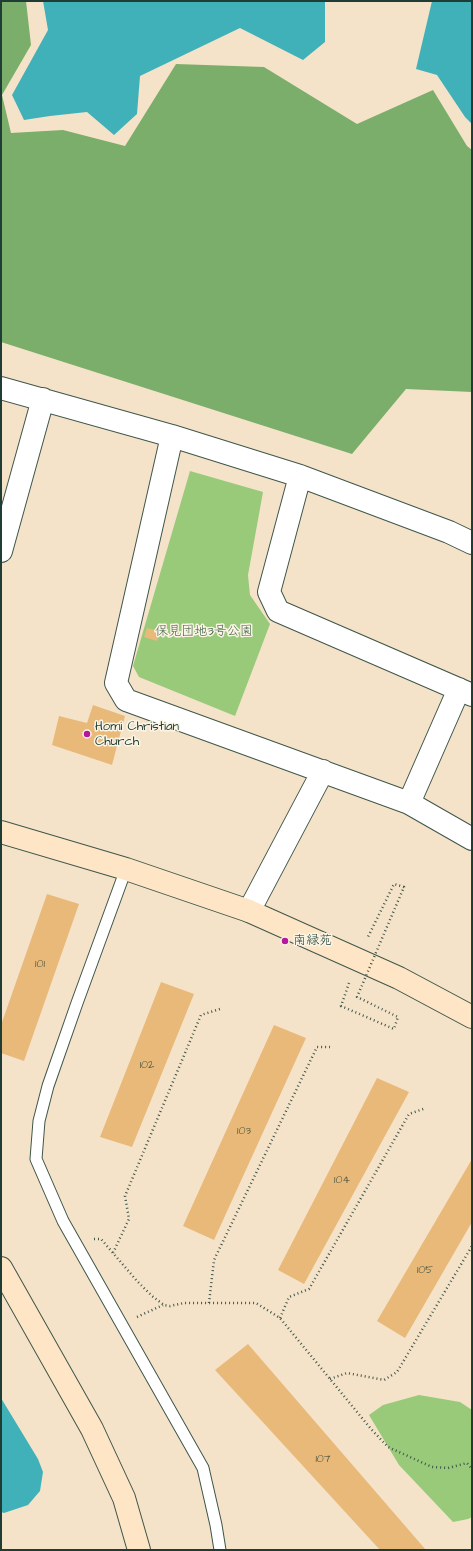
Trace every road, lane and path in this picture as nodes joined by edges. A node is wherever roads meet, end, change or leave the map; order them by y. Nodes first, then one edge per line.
1 (1, 388) edge
2 (44, 399) junction
3 (172, 436) junction
4 (300, 476) junction
5 (3, 529) edge
6 (472, 543) edge
7 (1, 551) edge
8 (465, 692) edge
9 (322, 771) junction
10 (408, 803) junction
11 (1, 832) edge
12 (472, 839) edge
13 (126, 869) junction
14 (249, 911) junction
15 (368, 937) dead end
16 (349, 983) dead end
17 (220, 1009) dead end
18 (472, 1017) edge
19 (330, 1047) dead end
20 (426, 1108) dead end
21 (89, 1241) dead end
22 (472, 1246) edge
23 (113, 1253) junction
24 (1, 1268) edge
25 (209, 1303) junction
26 (164, 1305) junction
27 (135, 1317) dead end
28 (280, 1318) junction
29 (330, 1379) junction
30 (472, 1468) edge
31 (139, 1550) edge
32 (220, 1550) edge

1 - 2 street
2 - 3 street
2 - 5 street
3 - 4 street
3 - 9 street
4 - 6 street
4 - 8 street
5 - 7 street
8 - 10 street
9 - 10 street
9 - 14 street
10 - 12 street
11 - 13 street
13 - 14 street
13 - 32 lane
14 - 18 street
15 - 16 path, bridge
17 - 23 path
19 - 25 path
20 - 28 path
21 - 23 path
22 - 29 path
23 - 26 path
24 - 31 street
25 - 26 path
25 - 28 path
26 - 27 path
28 - 29 path
29 - 30 path

